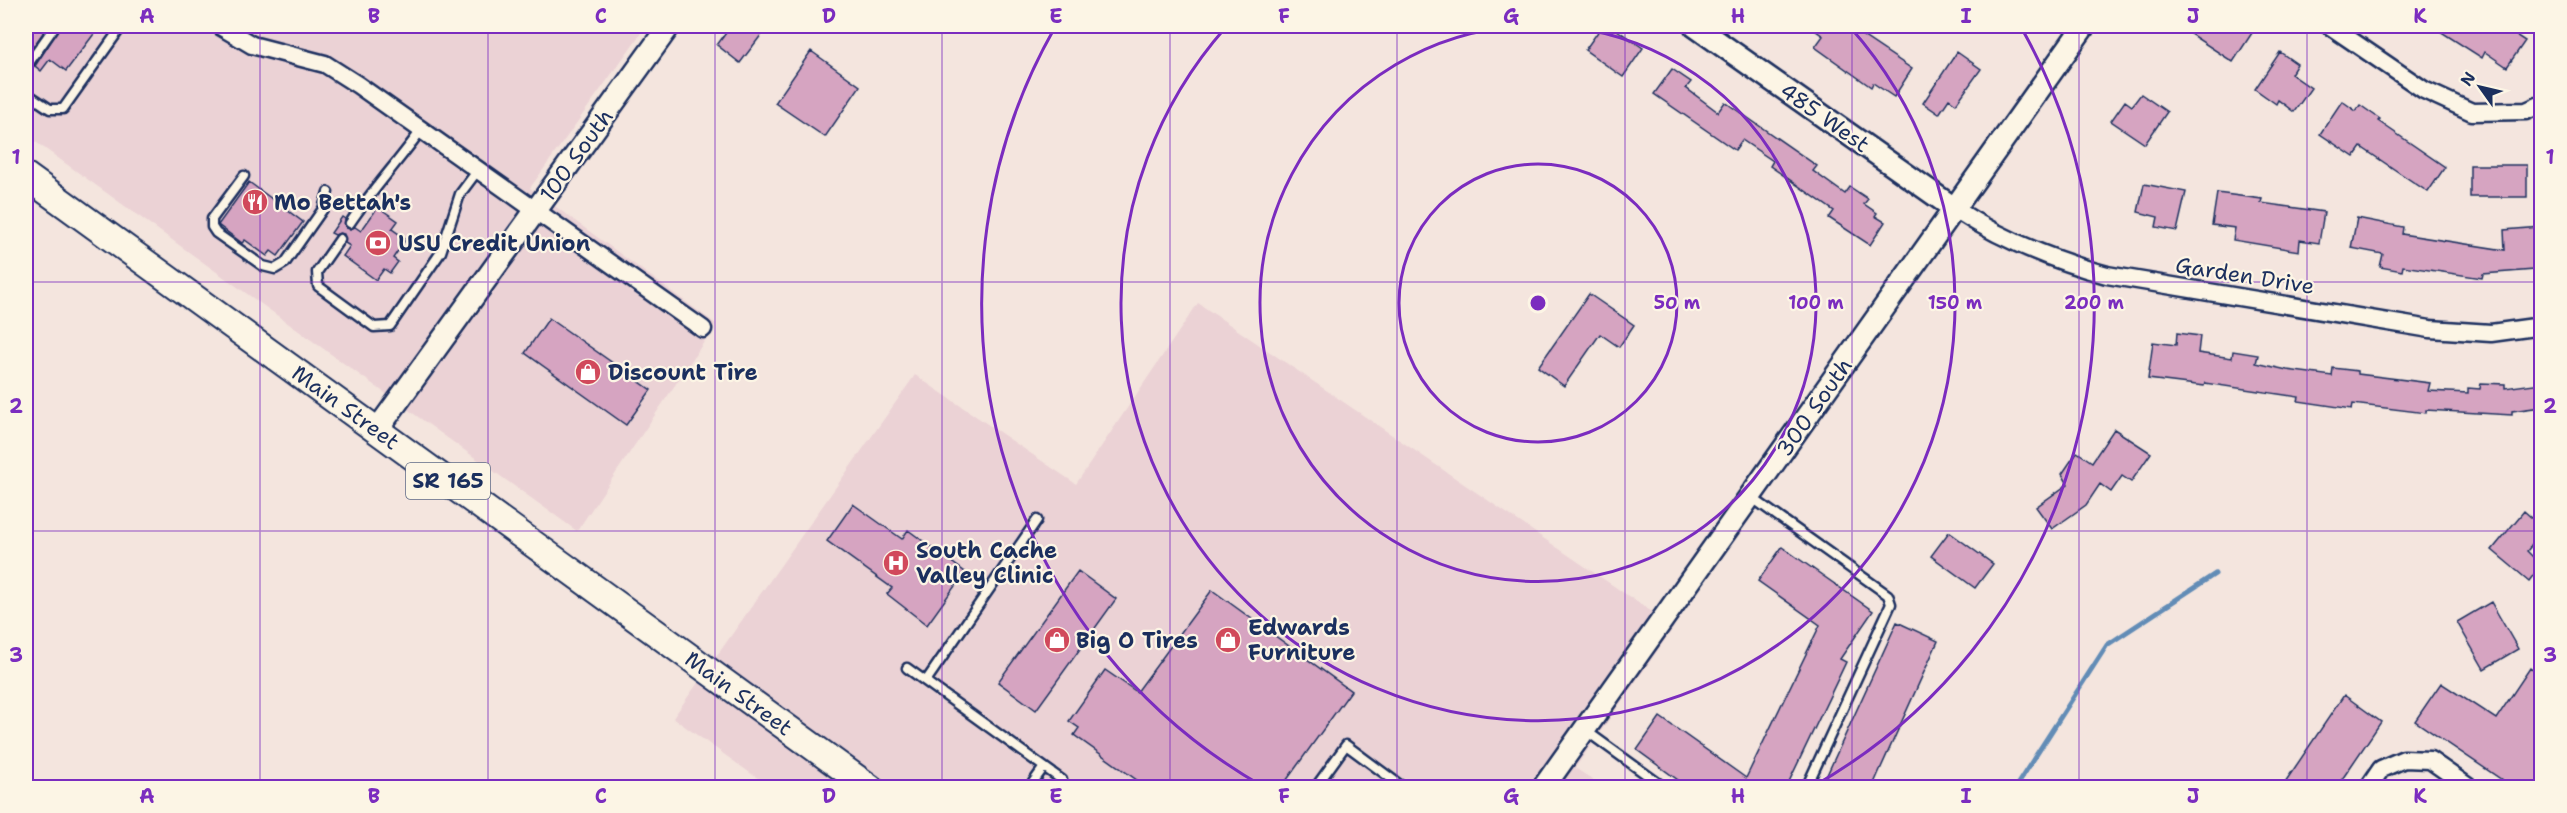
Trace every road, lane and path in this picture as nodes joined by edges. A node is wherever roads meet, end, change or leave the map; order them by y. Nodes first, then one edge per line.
1 (55, 26) edge
2 (122, 26) edge
3 (220, 26) edge
4 (669, 26) edge
5 (1695, 26) edge
6 (2084, 26) edge
7 (2330, 26) edge
8 (26, 67) edge
9 (26, 93) edge
10 (2541, 104) edge
11 (422, 129) junction
12 (478, 170) junction
13 (26, 176) edge
14 (244, 176) dead end
15 (328, 192) dead end
16 (1955, 208) junction
17 (536, 210) junction
18 (350, 223) dead end
19 (340, 239) dead end
20 (2541, 326) edge
21 (703, 328) dead end
22 (377, 429) junction
23 (1751, 497) junction
24 (1037, 520) dead end
25 (907, 668) dead end
26 (926, 681) junction
27 (1584, 730) junction
28 (1044, 767) junction
29 (1062, 780) dead end
30 (870, 788) edge
31 (1029, 788) edge
32 (1315, 788) edge
33 (1404, 788) edge
34 (1543, 788) edge
35 (1665, 788) edge
36 (1806, 788) edge
37 (2368, 788) edge
38 (2470, 788) edge

1 - 8 lane
2 - 9 lane
3 - 11 street
4 - 17 street, 100 South
5 - 16 street, 485 West
6 - 16 street, 300 South
7 - 10 street
11 - 12 street
11 - 18 lane
12 - 17 street
12 - 19 lane
13 - 22 main road, Main Street / SR 165
14 - 15 lane
16 - 20 street, Garden Drive
16 - 23 street, 300 South
17 - 21 street
17 - 22 street, 100 South
22 - 30 main road, Main Street / SR 165
23 - 27 street, 300 South
23 - 36 lane
24 - 26 lane
25 - 26 lane
26 - 28 lane
27 - 34 street, 300 South
27 - 35 lane
28 - 29 lane
28 - 31 lane
32 - 33 lane
37 - 38 street

